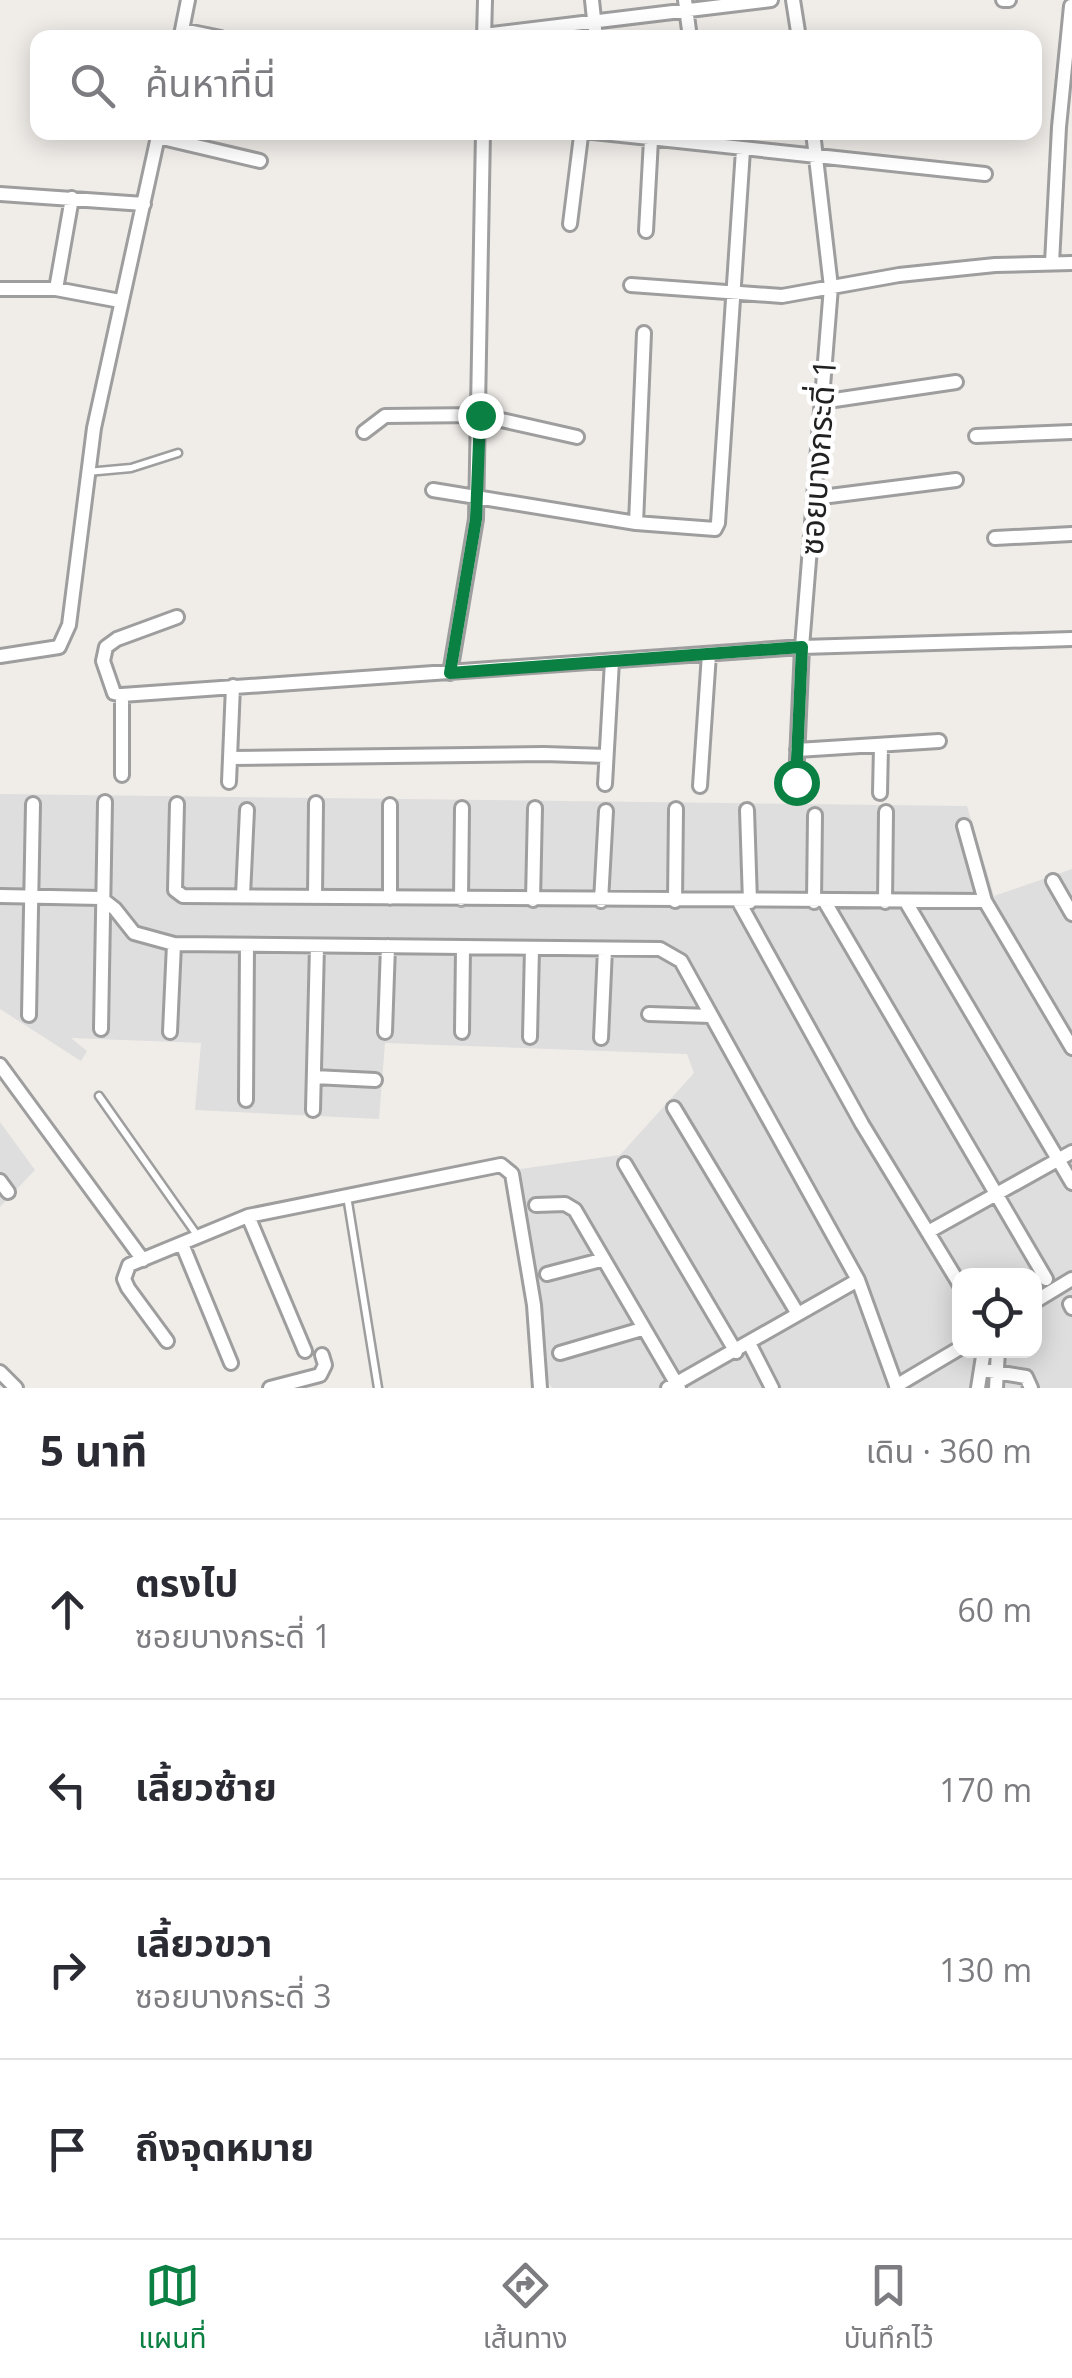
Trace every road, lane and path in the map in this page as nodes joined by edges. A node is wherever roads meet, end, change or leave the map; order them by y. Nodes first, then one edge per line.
1 (188, 0) edge
2 (485, 0) edge
3 (592, 0) edge
4 (771, 0) edge
5 (793, 0) edge
6 (686, 6) edge
7 (1072, 6) edge
8 (182, 30) edge
9 (484, 30) edge
10 (595, 30) edge
11 (599, 30) edge
12 (798, 30) edge
13 (158, 140) edge
14 (179, 140) edge
15 (483, 140) edge
16 (580, 140) edge
17 (651, 140) joint
18 (814, 140) edge
19 (743, 150) junction
20 (817, 157) junction
21 (260, 160) dead end
22 (985, 174) dead end
23 (0, 194) edge
24 (72, 198) junction
25 (144, 204) junction
26 (570, 224) dead end
27 (646, 231) dead end
28 (1072, 263) edge
29 (1052, 264) junction
30 (631, 285) dead end
31 (831, 287) junction
32 (0, 289) edge
33 (56, 289) junction
34 (735, 292) junction
35 (120, 301) junction
36 (644, 333) dead end
37 (956, 382) dead end
38 (820, 402) junction
39 (480, 415) junction
40 (364, 432) dead end
41 (1072, 432) edge
42 (976, 436) dead end
43 (577, 437) dead end
44 (178, 454) dead end
45 (87, 472) junction
46 (956, 480) dead end
47 (433, 490) dead end
48 (477, 498) junction
49 (814, 498) junction
50 (636, 523) junction
51 (1072, 534) edge
52 (995, 538) dead end
53 (177, 617) dead end
54 (1072, 639) edge
55 (802, 647) junction
56 (709, 654) junction
57 (0, 656) edge
58 (612, 661) junction
59 (450, 673) junction
60 (232, 686) junction
61 (122, 695) junction
62 (939, 742) dead end
63 (881, 746) junction
64 (797, 750) junction
65 (606, 756) junction
66 (230, 758) junction
67 (122, 775) dead end
68 (228, 782) dead end
69 (796, 782) dead end
70 (605, 784) dead end
71 (700, 786) dead end
72 (880, 793) dead end
73 (104, 802) dead end
74 (34, 804) dead end
75 (177, 804) dead end
76 (316, 804) dead end
77 (390, 805) dead end
78 (462, 808) dead end
79 (535, 808) dead end
80 (676, 809) dead end
81 (246, 810) dead end
82 (747, 810) dead end
83 (606, 811) dead end
84 (886, 812) dead end
85 (814, 815) dead end
86 (964, 826) dead end
87 (1054, 881) dead end
88 (243, 895) junction
89 (0, 896) edge
90 (31, 897) junction
91 (101, 898) junction
92 (316, 898) junction
93 (390, 898) junction
94 (461, 899) junction
95 (533, 900) junction
96 (601, 900) junction
97 (675, 901) junction
98 (744, 902) junction
99 (819, 902) junction
100 (885, 902) junction
101 (906, 902) junction
102 (986, 902) junction
103 (1072, 914) edge
104 (174, 944) junction
105 (246, 944) junction
106 (317, 946) junction
107 (388, 946) junction
108 (463, 948) junction
109 (532, 948) junction
110 (604, 949) junction
111 (649, 1014) dead end
112 (29, 1015) dead end
113 (711, 1016) junction
114 (101, 1029) dead end
115 (170, 1032) dead end
116 (385, 1032) dead end
117 (462, 1032) dead end
118 (530, 1037) dead end
119 (602, 1038) dead end
120 (1072, 1048) edge
121 (0, 1065) edge
122 (314, 1077) junction
123 (375, 1080) dead end
124 (99, 1096) dead end
125 (246, 1100) dead end
126 (674, 1108) dead end
127 (313, 1110) dead end
128 (1072, 1152) edge
129 (1058, 1160) junction
130 (626, 1164) dead end
131 (1072, 1183) edge
132 (346, 1195) junction
133 (994, 1195) junction
134 (536, 1205) dead end
135 (248, 1216) junction
136 (928, 1232) junction
137 (198, 1235) junction
138 (182, 1244) junction
139 (143, 1260) junction
140 (602, 1260) junction
141 (952, 1271) edge
142 (547, 1274) dead end
143 (1046, 1279) dead end
144 (1072, 1279) edge
145 (858, 1280) junction
146 (1042, 1297) edge
147 (798, 1314) junction
148 (642, 1329) junction
149 (167, 1342) dead end
150 (749, 1343) junction
151 (305, 1352) dead end
152 (736, 1352) junction
153 (560, 1353) dead end
154 (952, 1353) edge
155 (322, 1355) dead end
156 (984, 1358) edge
157 (998, 1358) edge
158 (231, 1362) dead end
159 (983, 1370) junction
160 (998, 1371) junction
161 (0, 1372) edge
162 (314, 1382) edge
163 (674, 1386) edge
164 (897, 1387) edge
165 (16, 1388) edge
166 (270, 1388) edge
167 (378, 1388) edge
168 (540, 1388) edge
169 (772, 1388) edge
170 (978, 1388) edge
171 (996, 1388) edge
172 (1030, 1388) edge

1 - 8 street
2 - 9 street
3 - 10 street
4 - 6 street
5 - 12 street
6 - 11 street
7 - 29 street
13 - 25 street
14 - 21 street
15 - 39 street
16 - 26 street
17 - 19 street
17 - 27 street
18 - 20 street, ซอยบางกระดี่ 1
19 - 20 street
19 - 34 street
20 - 22 street
20 - 31 street, ซอยบางกระดี่ 1
23 - 24 street
24 - 25 street
24 - 33 street
25 - 35 street
28 - 29 street
29 - 31 street
30 - 34 street
31 - 34 street
31 - 38 street, ซอยบางกระดี่ 1
32 - 33 street
33 - 35 street
34 - 50 street
35 - 45 street
36 - 50 street
37 - 38 street
38 - 49 street, ซอยบางกระดี่ 1
39 - 40 street
39 - 43 street
39 - 48 street
41 - 42 street
44 - 45 lane
45 - 57 street
46 - 49 street
47 - 48 street
48 - 50 street
48 - 59 street
49 - 55 street, ซอยบางกระดี่ 1
51 - 52 street
53 - 61 street
54 - 55 street
55 - 56 street
55 - 64 street, ซอยบางกระดี่ 1
56 - 58 street
56 - 71 street
58 - 59 street
58 - 65 street
59 - 60 street
60 - 61 street
60 - 66 street
61 - 67 street
62 - 63 street
63 - 64 street
63 - 72 street
64 - 69 street, ซอยบางกระดี่ 1
65 - 66 street
65 - 70 street
66 - 68 street
73 - 91 street
74 - 90 street
75 - 88 street
76 - 92 street
77 - 93 street
78 - 94 street
79 - 95 street
80 - 97 street
81 - 88 street
82 - 98 street
83 - 96 street
84 - 100 street
85 - 99 street
86 - 102 street
87 - 103 street
88 - 92 street
89 - 90 street
90 - 91 street
90 - 112 street
91 - 104 street
91 - 114 street
92 - 93 street
93 - 94 street
94 - 95 street
95 - 96 street
96 - 97 street
97 - 98 street
98 - 99 street
98 - 136 street
99 - 100 street
99 - 133 street
100 - 101 street
101 - 102 street
101 - 129 street
102 - 120 street
104 - 105 street
104 - 115 street
105 - 106 street
105 - 125 street
106 - 107 street
106 - 122 street
107 - 108 street
107 - 116 street
108 - 109 street
108 - 117 street
109 - 110 street
109 - 118 street
110 - 113 street
110 - 119 street
111 - 113 street
113 - 145 street
121 - 139 street
122 - 123 street
122 - 127 street
124 - 137 lane
126 - 147 street
128 - 129 street
129 - 131 street
129 - 133 street
130 - 152 street
132 - 135 street
132 - 167 lane
132 - 168 street
133 - 136 street
133 - 143 street
134 - 140 street
135 - 137 street
135 - 151 street
136 - 141 street
137 - 138 street
138 - 139 street
138 - 158 street
139 - 149 street
140 - 142 street
140 - 148 street
144 - 146 street
145 - 147 street
145 - 164 street
147 - 150 street
148 - 153 street
148 - 163 street
150 - 152 street
150 - 169 street
152 - 163 street
154 - 164 street
155 - 162 street
156 - 159 street
157 - 160 street
159 - 160 street
159 - 170 street
160 - 171 street
160 - 172 street
161 - 165 street
162 - 166 street

